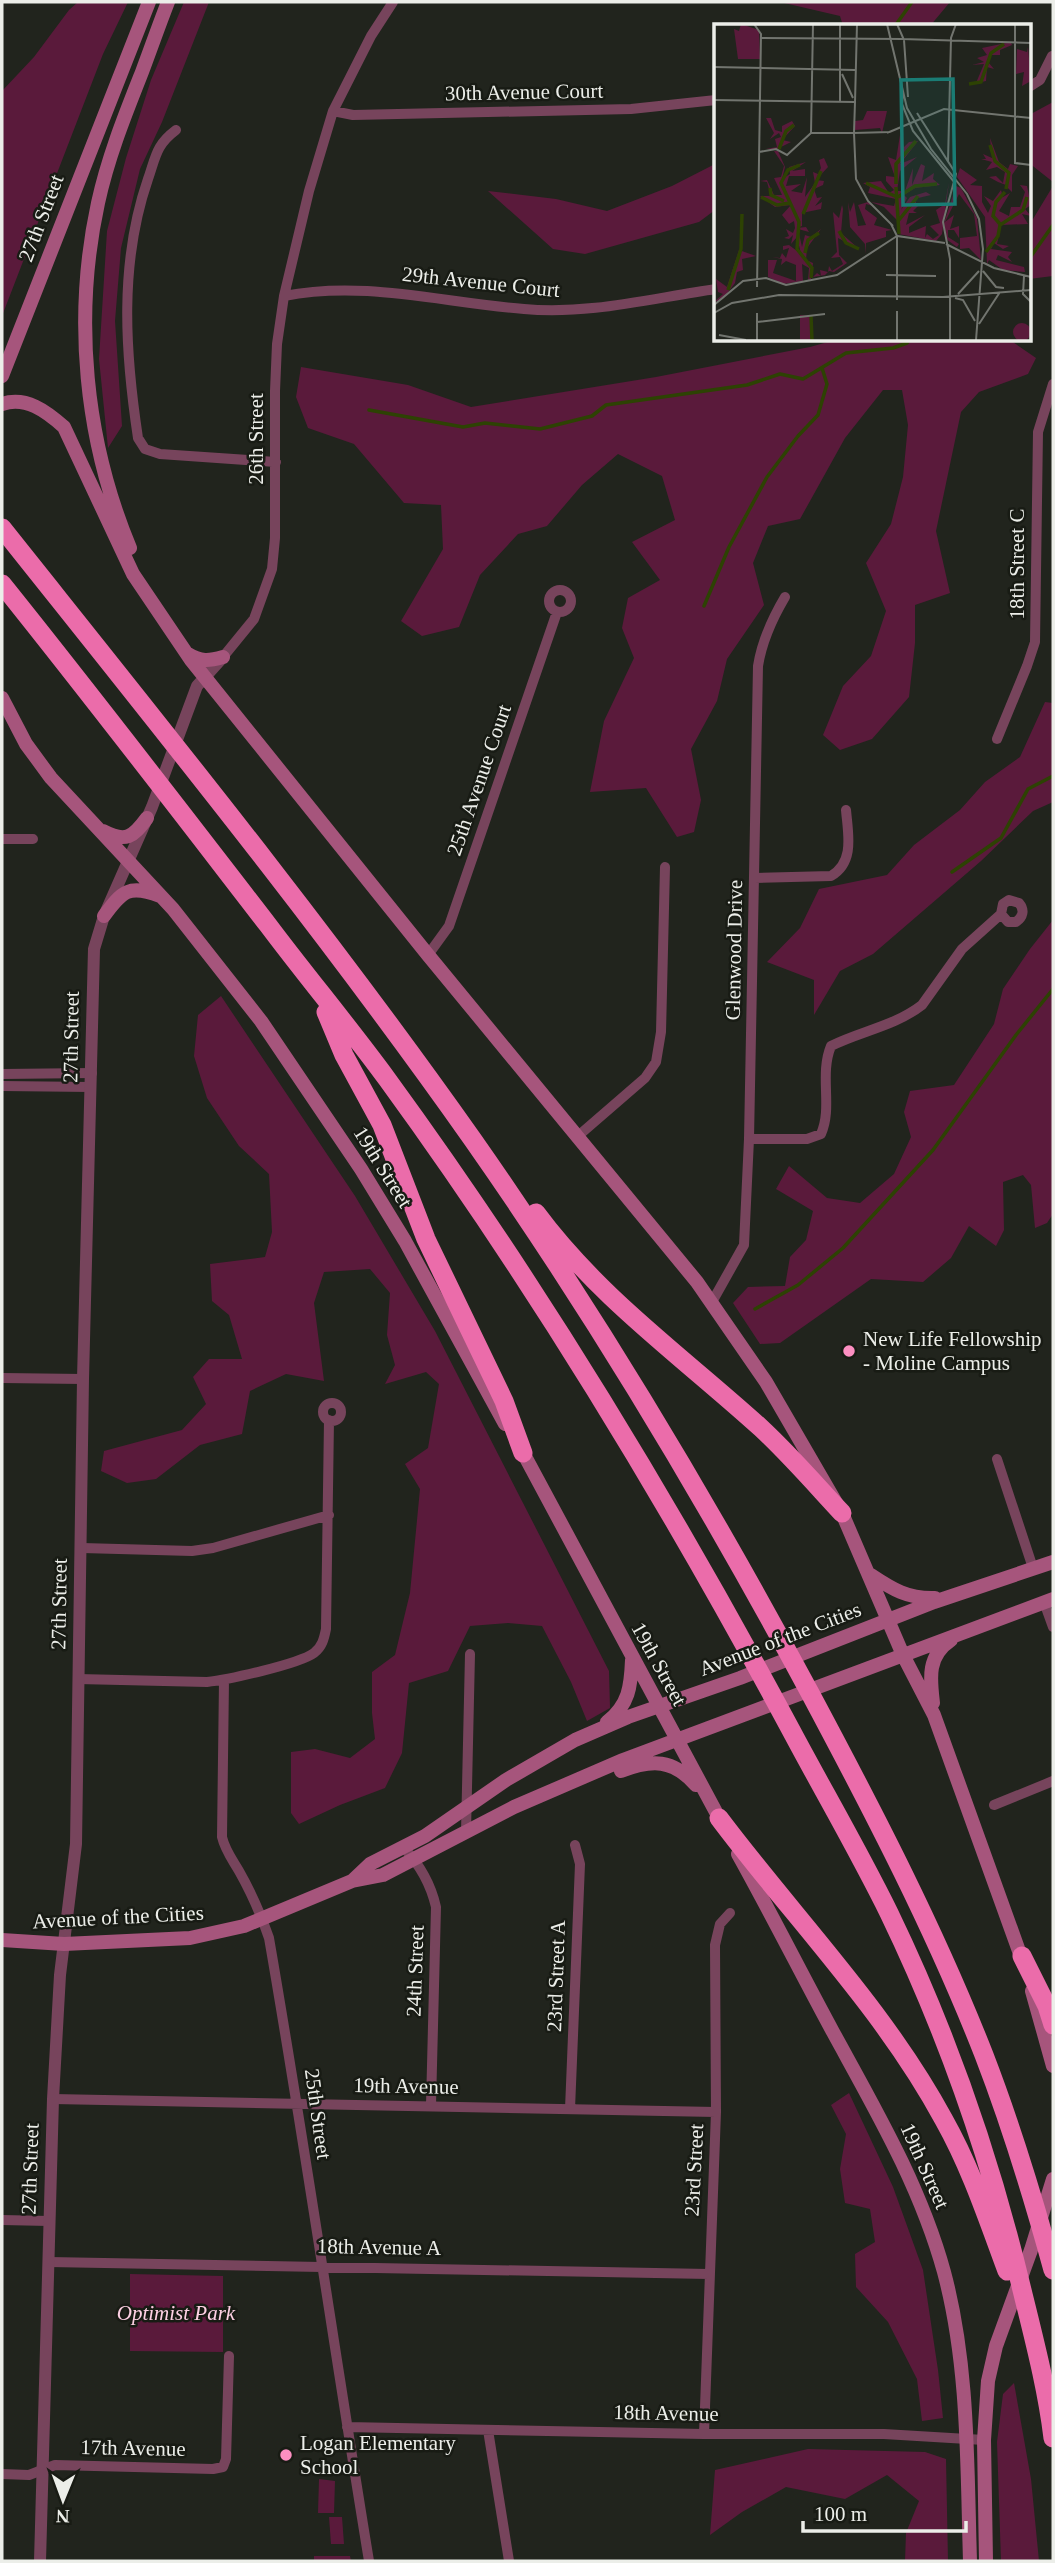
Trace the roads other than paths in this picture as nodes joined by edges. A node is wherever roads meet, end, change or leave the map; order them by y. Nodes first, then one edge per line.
1 (149, 2) edge
2 (168, 2) edge
3 (393, 2) edge
4 (1052, 56) edge
5 (1030, 86) edge
6 (714, 100) edge
7 (333, 111) junction
8 (176, 130) dead end
9 (714, 289) edge
10 (284, 296) junction
11 (2, 376) edge
12 (1053, 384) edge
13 (2, 404) edge
14 (276, 462) junction
15 (2, 528) edge
16 (2, 584) edge
17 (785, 597) dead end
18 (155, 607) junction
19 (557, 612) dead end
20 (186, 652) junction
21 (223, 657) junction
22 (205, 676) junction
23 (2, 698) edge
24 (2, 728) edge
25 (997, 739) dead end
26 (26, 744) junction
27 (846, 810) dead end
28 (149, 812) junction
29 (93, 825) junction
30 (2, 839) edge
31 (33, 839) dead end
32 (129, 862) junction
33 (665, 867) dead end
34 (755, 878) junction
35 (160, 896) junction
36 (1001, 914) dead end
37 (104, 916) junction
38 (428, 955) junction
39 (314, 986) junction
40 (92, 1073) junction
41 (2, 1074) edge
42 (2, 1086) edge
43 (91, 1087) junction
44 (461, 1124) junction
45 (578, 1136) junction
46 (749, 1139) junction
47 (712, 1302) junction
48 (2, 1378) edge
49 (83, 1379) junction
50 (329, 1420) dead end
51 (523, 1453) junction
52 (997, 1459) dead end
53 (842, 1513) junction
54 (329, 1515) junction
55 (82, 1548) junction
56 (1053, 1562) edge
57 (1033, 1568) junction
58 (869, 1573) junction
59 (947, 1598) junction
60 (1049, 1601) edge
61 (889, 1620) junction
62 (1053, 1627) edge
63 (964, 1632) junction
64 (470, 1654) dead end
65 (904, 1655) junction
66 (632, 1658) junction
67 (78, 1679) junction
68 (224, 1680) junction
69 (659, 1707) junction
70 (934, 1715) junction
71 (590, 1734) junction
72 (677, 1740) junction
73 (1053, 1781) edge
74 (994, 1805) dead end
75 (467, 1810) junction
76 (714, 1810) junction
77 (466, 1832) junction
78 (575, 1845) dead end
79 (409, 1853) junction
80 (730, 1913) dead end
81 (263, 1919) junction
82 (2, 1940) edge
83 (64, 1944) junction
84 (1022, 1956) junction
85 (1053, 2025) edge
86 (1053, 2066) edge
87 (53, 2099) junction
88 (298, 2103) junction
89 (431, 2105) junction
90 (570, 2109) junction
91 (716, 2112) junction
92 (1053, 2179) edge
93 (2, 2220) edge
94 (49, 2221) junction
95 (49, 2262) junction
96 (321, 2265) junction
97 (1053, 2270) edge
98 (709, 2274) junction
99 (1035, 2340) junction
100 (229, 2356) dead end
101 (347, 2427) junction
102 (488, 2430) junction
103 (705, 2434) junction
104 (965, 2438) junction
105 (1053, 2438) edge
106 (984, 2440) junction
107 (43, 2470) junction
108 (2, 2474) edge
109 (40, 2561) edge
110 (369, 2561) edge
111 (509, 2561) edge
112 (970, 2561) edge
113 (986, 2561) edge

1 - 11 main road, 27th Street
2 - 18 main road
3 - 7 street, 26th Street
4 - 5 street
6 - 7 street, 30th Avenue Court
7 - 10 street, 26th Street
8 - 14 street
9 - 10 street, 29th Avenue Court
10 - 14 street, 26th Street
12 - 25 street, 18th Street C
13 - 18 main road
14 - 21 street, 26th Street
15 - 44 highway
16 - 39 highway
17 - 34 street, Glenwood Drive
18 - 20 main road
19 - 38 street, 25th Avenue Court
20 - 21 main road
20 - 22 main road
21 - 22 street, 26th Street
22 - 28 street, 26th Street
22 - 38 main road
23 - 26 main road
24 - 26 main road
26 - 29 main road
27 - 34 street
28 - 29 main road
28 - 32 street, 26th Street
29 - 32 main road
30 - 31 street
32 - 35 main road, 19th Street
32 - 37 street, 27th Street
33 - 45 street
34 - 46 street, Glenwood Drive
35 - 37 main road
35 - 51 main road, 19th Street
36 - 46 street
37 - 40 street, 27th Street
38 - 45 main road
39 - 51 highway
39 - 99 highway
40 - 41 street
40 - 43 street, 27th Street
42 - 43 street
43 - 49 street, 27th Street
44 - 53 highway
44 - 97 highway
45 - 47 main road
46 - 47 street, Glenwood Drive
47 - 53 main road
48 - 49 street
49 - 55 street, 27th Street
50 - 54 street
51 - 66 main road, 19th Street
52 - 57 street
53 - 58 main road
54 - 55 street
54 - 68 street
55 - 67 street, 27th Street
56 - 57 main road, Avenue of the Cities
57 - 59 main road, Avenue of the Cities
58 - 59 main road
58 - 61 main road
59 - 61 main road, Avenue of the Cities
60 - 62 street
60 - 63 main road, Avenue of the Cities
61 - 65 main road
61 - 69 main road, Avenue of the Cities
63 - 65 main road, Avenue of the Cities
63 - 70 main road
64 - 75 street
65 - 70 main road
65 - 72 main road, Avenue of the Cities
66 - 69 main road, 19th Street
66 - 71 main road
67 - 68 street
67 - 83 street, 27th Street
68 - 81 street, 25th Street
69 - 71 main road, Avenue of the Cities
69 - 72 main road, 19th Street
70 - 84 main road
71 - 75 main road, Avenue of the Cities
72 - 76 main road, 19th Street
72 - 77 main road, Avenue of the Cities
73 - 74 street
75 - 77 street
75 - 79 main road, Avenue of the Cities
76 - 77 main road
76 - 99 highway
76 - 104 main road, 19th Street
77 - 79 main road, Avenue of the Cities
78 - 90 street, 23rd Street A
79 - 81 main road, Avenue of the Cities
79 - 89 street, 24th Street
80 - 91 street, 23rd Street
81 - 83 main road, Avenue of the Cities
81 - 88 street, 25th Street
82 - 83 main road, Avenue of the Cities
83 - 87 street, 27th Street
84 - 85 highway
84 - 86 main road
87 - 88 street, 19th Avenue
87 - 94 street, 27th Street
88 - 89 street, 19th Avenue
88 - 96 street, 25th Street
89 - 90 street, 19th Avenue
90 - 91 street, 19th Avenue
91 - 98 street, 23rd Street
92 - 106 main road
93 - 94 street
94 - 95 street, 27th Street
95 - 96 street, 18th Avenue A
95 - 107 street, 27th Street
96 - 98 street, 18th Avenue A
96 - 101 street, 25th Street
98 - 103 street, 23rd Street
99 - 105 highway
100 - 107 street, 17th Avenue
101 - 102 street, 18th Avenue
101 - 110 street, 25th Street
102 - 103 street, 18th Avenue
102 - 111 street
103 - 104 street, 18th Avenue
104 - 106 street, 18th Avenue
104 - 112 main road, 19th Street
106 - 113 main road
107 - 108 street, 17th Avenue
107 - 109 street, 27th Street

